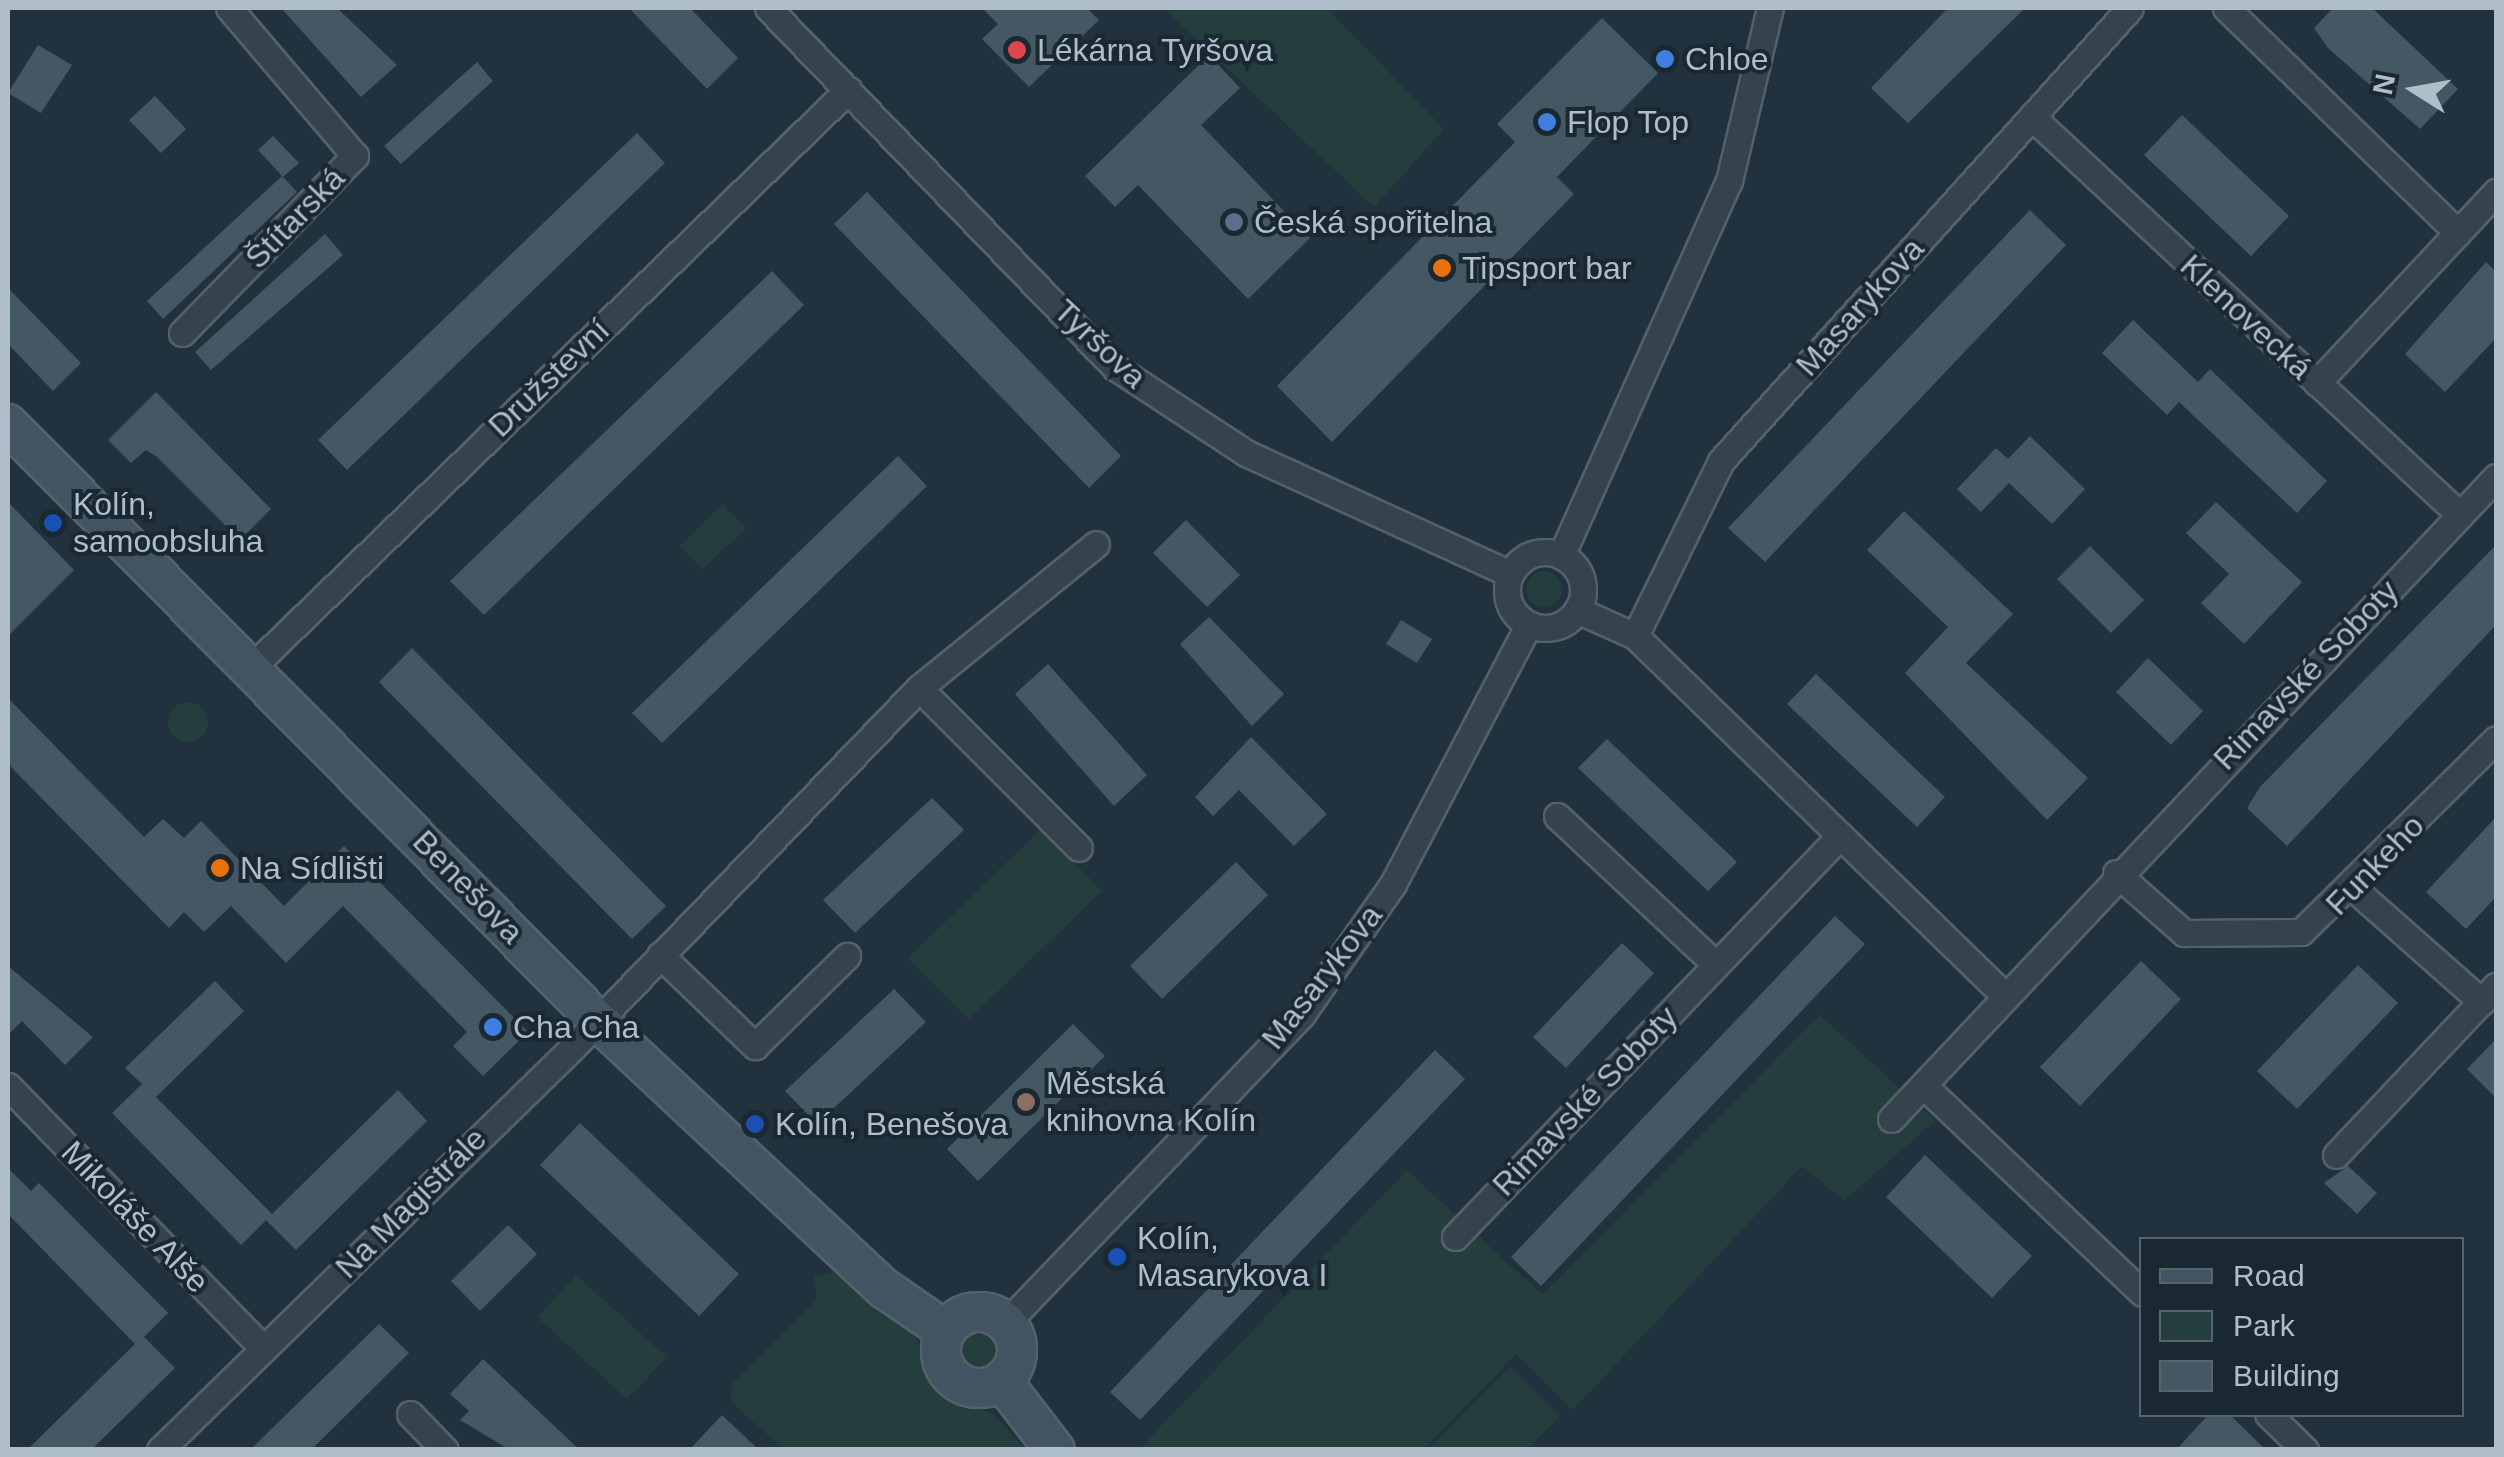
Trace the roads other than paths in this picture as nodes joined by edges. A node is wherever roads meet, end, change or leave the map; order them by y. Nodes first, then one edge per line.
1 (228, 8) edge
2 (768, 8) edge
3 (1770, 8) edge
4 (2130, 8) edge
5 (2226, 8) edge
6 (848, 90) junction
7 (2033, 118) junction
8 (2496, 192) edge
9 (2458, 233) junction
10 (182, 333) dead end
11 (2318, 383) junction
12 (8, 424) edge
13 (2496, 477) edge
14 (2460, 515) junction
15 (1096, 544) dead end
16 (1561, 556) junction
17 (1510, 574) junction
18 (1577, 610) junction
19 (1529, 624) junction
20 (1635, 636) junction
21 (252, 667) junction
22 (919, 688) junction
23 (2496, 739) edge
24 (1557, 816) dead end
25 (1840, 836) junction
26 (1080, 848) dead end
27 (2116, 872) junction
28 (2353, 888) junction
29 (660, 954) junction
30 (847, 956) dead end
31 (1716, 965) junction
32 (2002, 992) junction
33 (2489, 994) edge
34 (596, 1020) junction
35 (8, 1086) edge
36 (1924, 1086) junction
37 (1892, 1119) dead end
38 (2336, 1155) dead end
39 (1454, 1237) dead end
40 (2139, 1291) edge
41 (1006, 1323) junction
42 (946, 1330) junction
43 (263, 1348) junction
44 (1002, 1382) junction
45 (410, 1414) dead end
46 (2271, 1417) edge
47 (160, 1450) edge
48 (445, 1450) edge
49 (1055, 1450) edge
50 (2305, 1450) edge

1 - 10 street, Štítarská
2 - 6 street, Tyršova
3 - 16 street
4 - 7 street, Masarykova
5 - 9 street
6 - 17 street, Tyršova
6 - 21 street, Družstevní
7 - 11 street, Klenovecká
7 - 20 street, Masarykova
8 - 9 street
9 - 11 street
11 - 14 street, Klenovecká
12 - 21 street, Benešova
13 - 14 street, Rimavské Soboty
14 - 27 street, Rimavské Soboty
15 - 22 street, Na Magistrále
16 - 17 street
16 - 18 street
17 - 19 street
18 - 19 street
18 - 20 street
19 - 41 street, Masarykova
20 - 25 street
21 - 34 street, Benešova
22 - 26 street
22 - 29 street, Na Magistrále
23 - 28 street, Funkeho
24 - 31 street
25 - 31 street, Rimavské Soboty
25 - 32 street
27 - 28 street, Funkeho
27 - 32 street
28 - 33 street
29 - 30 street
29 - 34 street, Na Magistrále
31 - 39 street, Rimavské Soboty
32 - 36 street
33 - 38 street
34 - 42 street, Benešova
34 - 43 street, Na Magistrále
35 - 43 street, Mikoláše Alše
36 - 37 street
36 - 40 street
41 - 42 street
41 - 44 street
42 - 44 street
43 - 47 street, Na Magistrále
44 - 49 street
45 - 48 street
46 - 50 street

